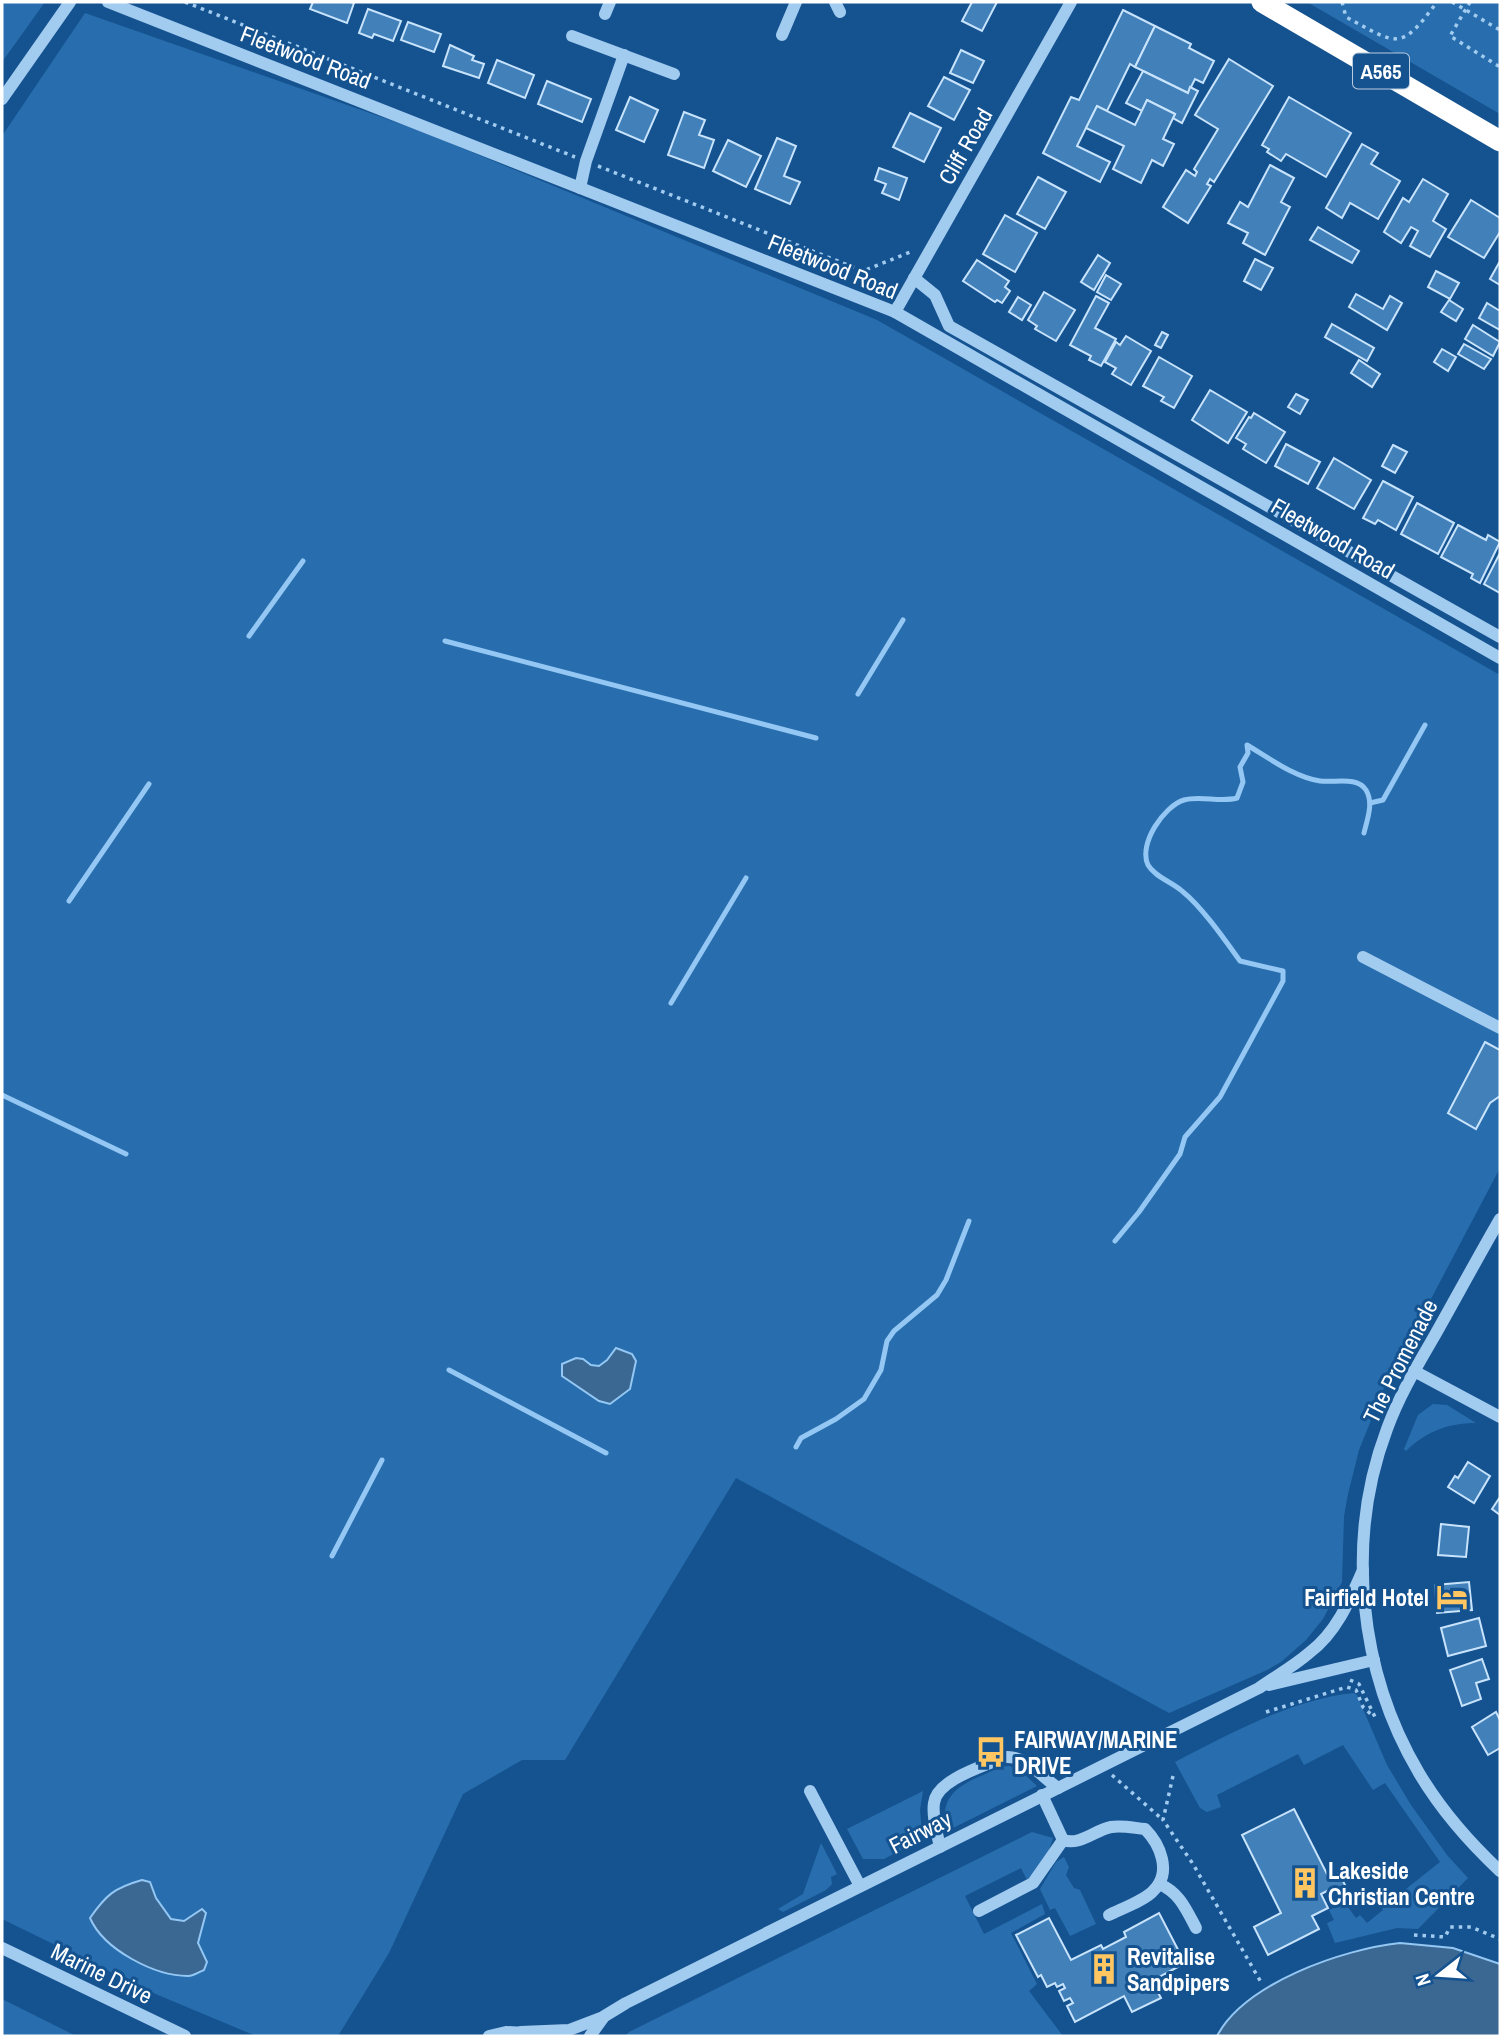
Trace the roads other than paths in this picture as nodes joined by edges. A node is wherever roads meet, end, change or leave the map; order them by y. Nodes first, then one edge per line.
1 (70, 2) edge
2 (108, 2) edge
3 (796, 2) edge
4 (1071, 2) edge
5 (1262, 2) edge
6 (782, 35) dead end
7 (572, 36) dead end
8 (624, 55) junction
9 (674, 74) dead end
10 (2, 99) edge
11 (1500, 141) edge
12 (580, 188) junction
13 (914, 278) junction
14 (895, 312) junction
15 (1500, 637) edge
16 (1500, 658) edge
17 (1363, 957) dead end
18 (1500, 1028) edge
19 (1500, 1219) edge
20 (1414, 1371) junction
21 (1500, 1417) edge
22 (1363, 1570) junction
23 (1374, 1660) junction
24 (1259, 1688) junction
25 (1058, 1788) junction
26 (810, 1791) dead end
27 (1042, 1796) junction
28 (1063, 1840) junction
29 (940, 1846) junction
30 (1500, 1871) edge
31 (1158, 1884) junction
32 (860, 1886) junction
33 (979, 1911) dead end
34 (1109, 1915) dead end
35 (1196, 1928) dead end
36 (2, 1948) edge
37 (603, 2017) junction
38 (521, 2032) junction
39 (185, 2036) edge
40 (489, 2036) edge
41 (538, 2036) edge
42 (590, 2036) edge

1 - 10 street
2 - 12 street, Fleetwood Road
3 - 6 street
4 - 13 street, Cliff Road
5 - 11 highway, A565
7 - 8 street
8 - 9 street
8 - 12 street
12 - 14 street, Fleetwood Road
13 - 14 street, Cliff Road
13 - 15 street
14 - 16 street, Fleetwood Road
17 - 18 street
19 - 20 street, The Promenade
20 - 21 street
20 - 22 street, The Promenade
22 - 23 street, The Promenade
22 - 24 street, Fairway
23 - 24 street, Fairway
23 - 30 street, The Promenade
24 - 25 street, Fairway
25 - 27 street, Fairway
25 - 29 street
26 - 32 street
27 - 28 street
27 - 29 street, Fairway
28 - 31 street
28 - 33 street
29 - 32 street, Fairway
31 - 34 street
31 - 35 street
32 - 37 street, Fairway
36 - 39 street, Marine Drive
37 - 38 street, Fairway
37 - 42 street, Fairway
38 - 40 street
38 - 41 street

